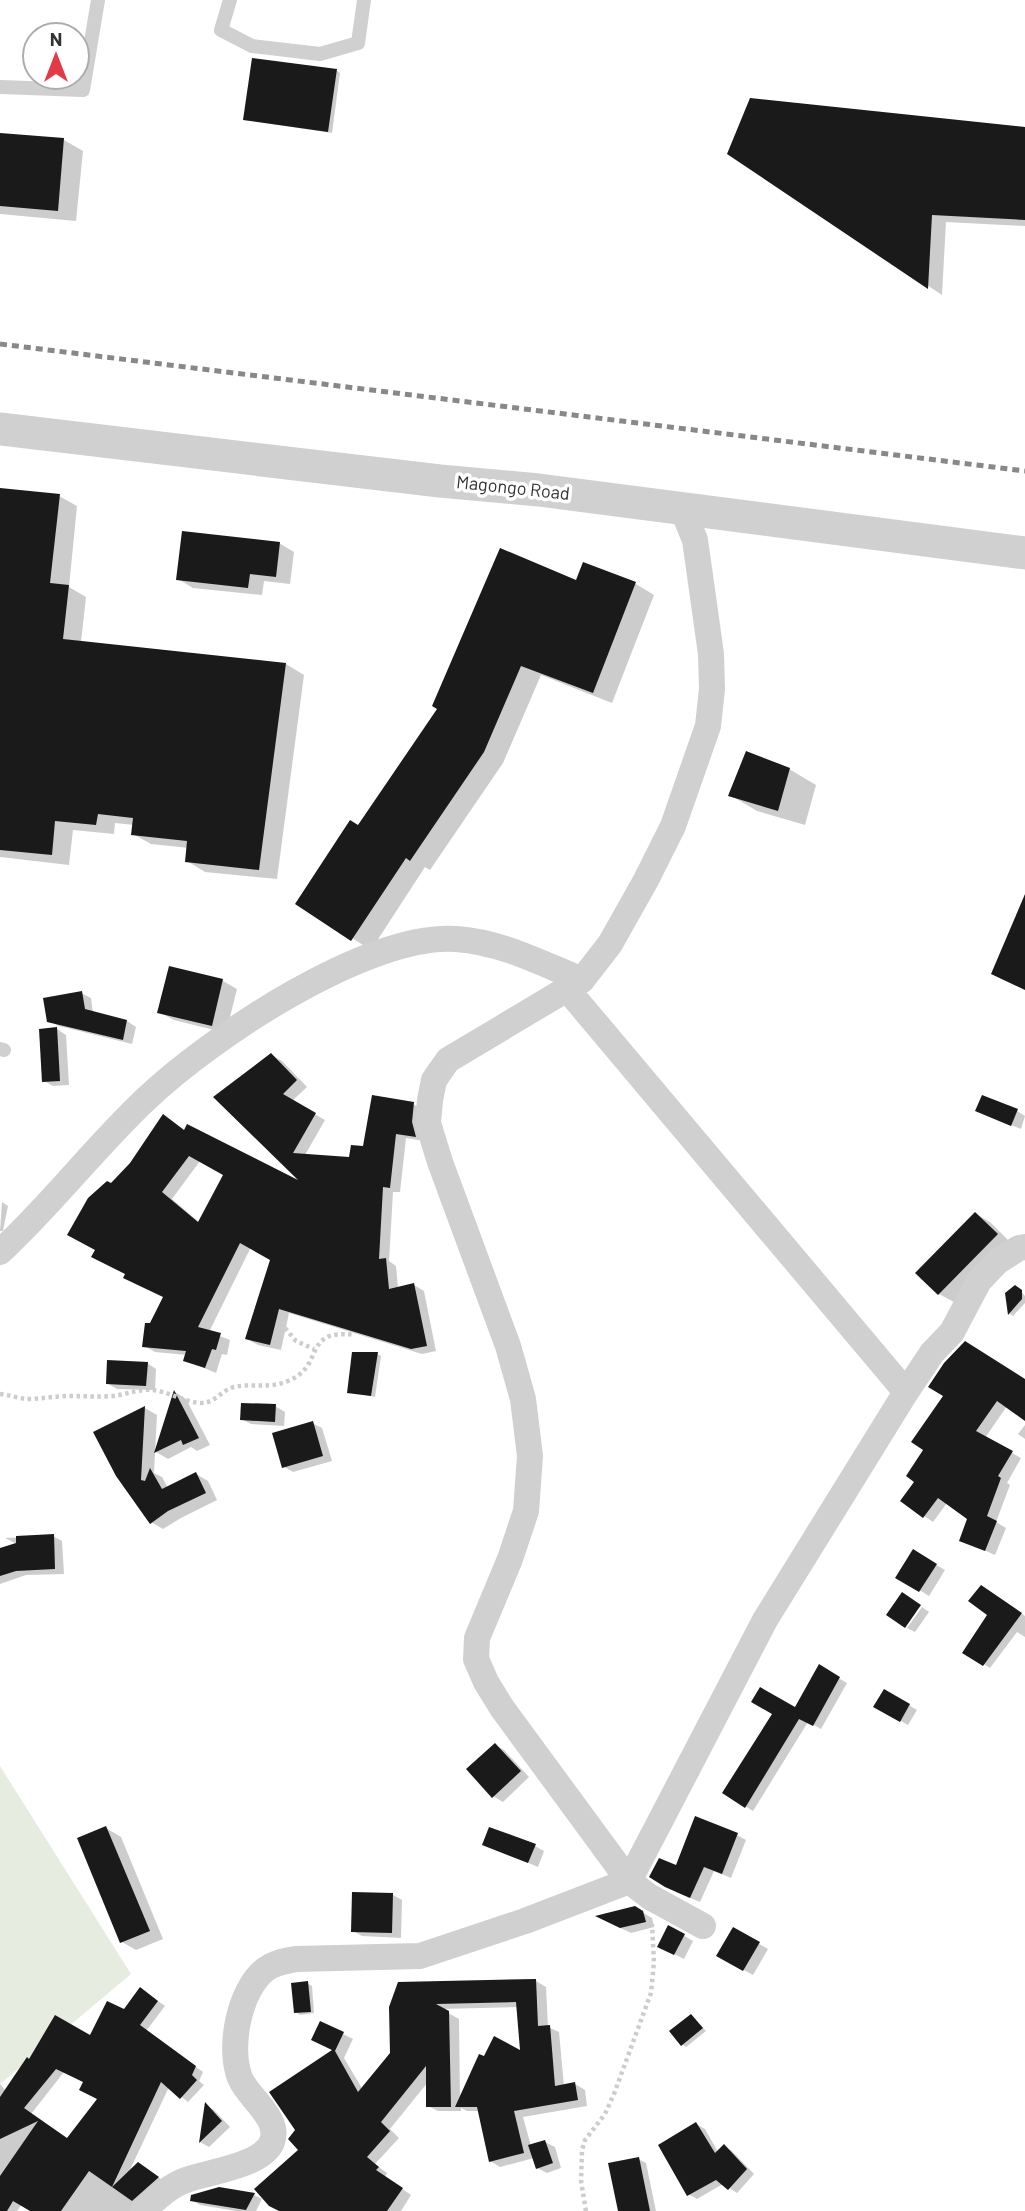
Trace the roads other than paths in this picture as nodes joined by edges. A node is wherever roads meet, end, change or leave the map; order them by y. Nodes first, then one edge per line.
1 (98, 0) edge
2 (230, 0) edge
3 (364, 0) edge
4 (0, 87) edge
5 (0, 429) edge
6 (682, 508) junction
7 (1025, 553) edge
8 (574, 985) junction
9 (1025, 1247) edge
10 (0, 1252) edge
11 (906, 1392) junction
12 (628, 1881) junction
13 (703, 1926) dead end
14 (143, 2211) edge

1 - 4 lane
2 - 3 lane
5 - 6 street, Magongo Road
6 - 7 street, Magongo Road
6 - 8 street
8 - 10 street
8 - 11 street
8 - 12 street
9 - 11 street
11 - 12 street
12 - 13 street
12 - 14 street

